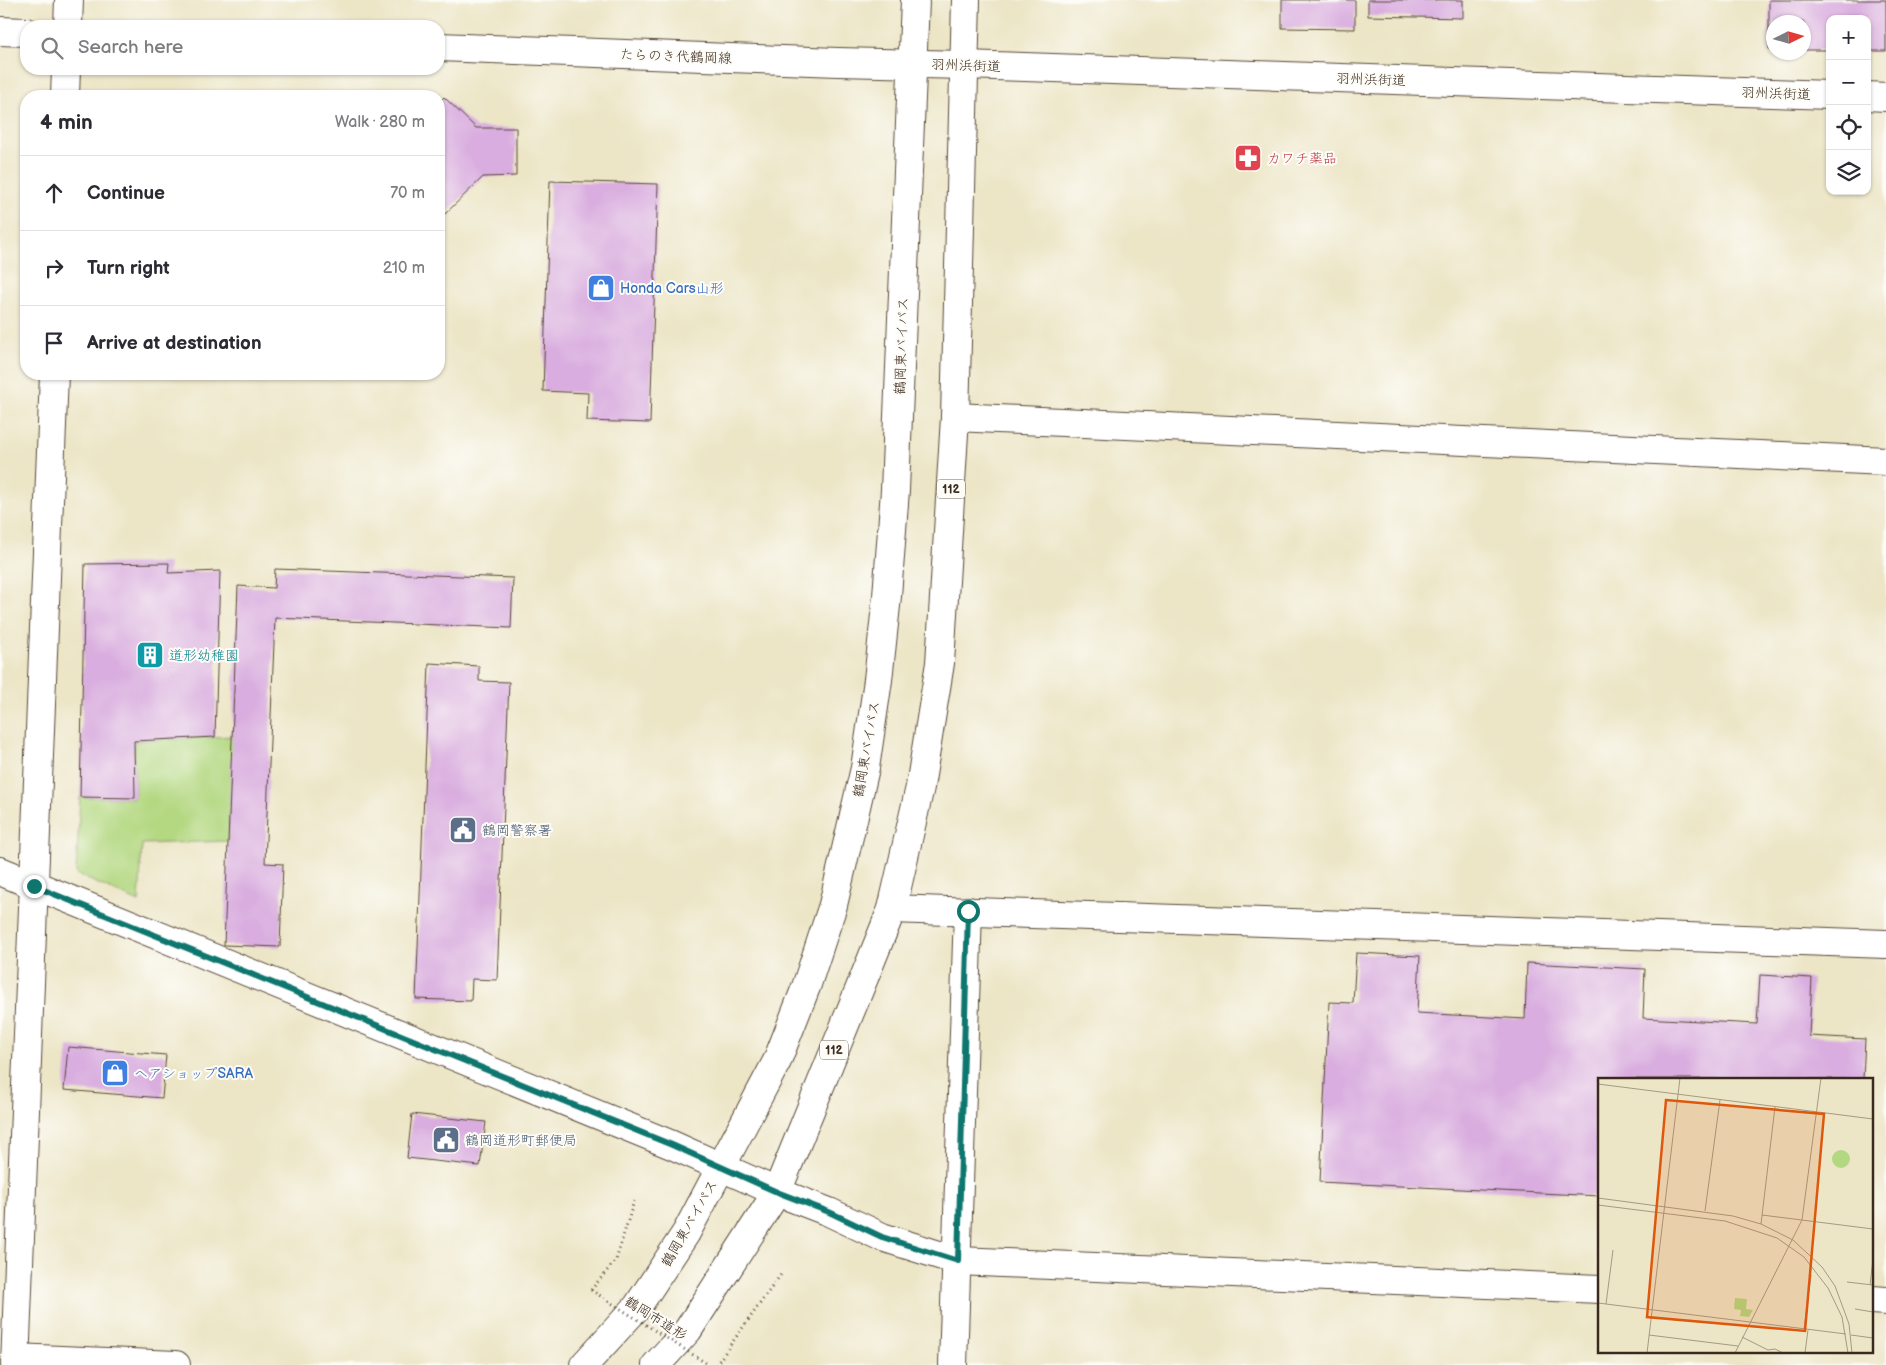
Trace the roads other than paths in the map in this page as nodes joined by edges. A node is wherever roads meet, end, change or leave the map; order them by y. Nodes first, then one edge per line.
1 (69, 0) edge
2 (915, 0) edge
3 (966, 0) edge
4 (68, 20) edge
5 (0, 32) edge
6 (20, 32) edge
7 (445, 47) edge
8 (912, 64) junction
9 (965, 65) junction
10 (66, 75) edge
11 (65, 90) edge
12 (1826, 95) edge
13 (1871, 96) edge
14 (1886, 97) edge
15 (54, 380) edge
16 (955, 418) junction
17 (1886, 462) edge
18 (0, 870) edge
19 (34, 886) junction
20 (892, 909) junction
21 (968, 911) junction
22 (1886, 944) edge
23 (721, 1166) junction
24 (777, 1192) junction
25 (958, 1261) junction
26 (1598, 1289) edge
27 (15, 1362) edge
28 (176, 1365) edge
29 (584, 1365) edge
30 (656, 1365) edge
31 (953, 1365) edge

1 - 4 main road
2 - 8 main road, 鶴岡東バイパス
3 - 9 main road, 112
5 - 6 main road
7 - 8 main road, たらのき代鶴岡線
8 - 9 main road, 羽州浜街道
8 - 23 main road, 鶴岡東バイパス
9 - 12 main road, 羽州浜街道
9 - 16 main road, 112
10 - 11 main road
13 - 14 main road
15 - 19 main road
16 - 17 main road
16 - 20 main road, 112
18 - 19 main road
19 - 23 main road
19 - 27 main road
20 - 21 main road
20 - 24 main road, 112
21 - 22 main road
21 - 25 main road
23 - 24 main road
23 - 29 main road, 鶴岡東バイパス
24 - 25 main road
24 - 30 main road, 112
25 - 26 main road
25 - 31 main road
27 - 28 main road

